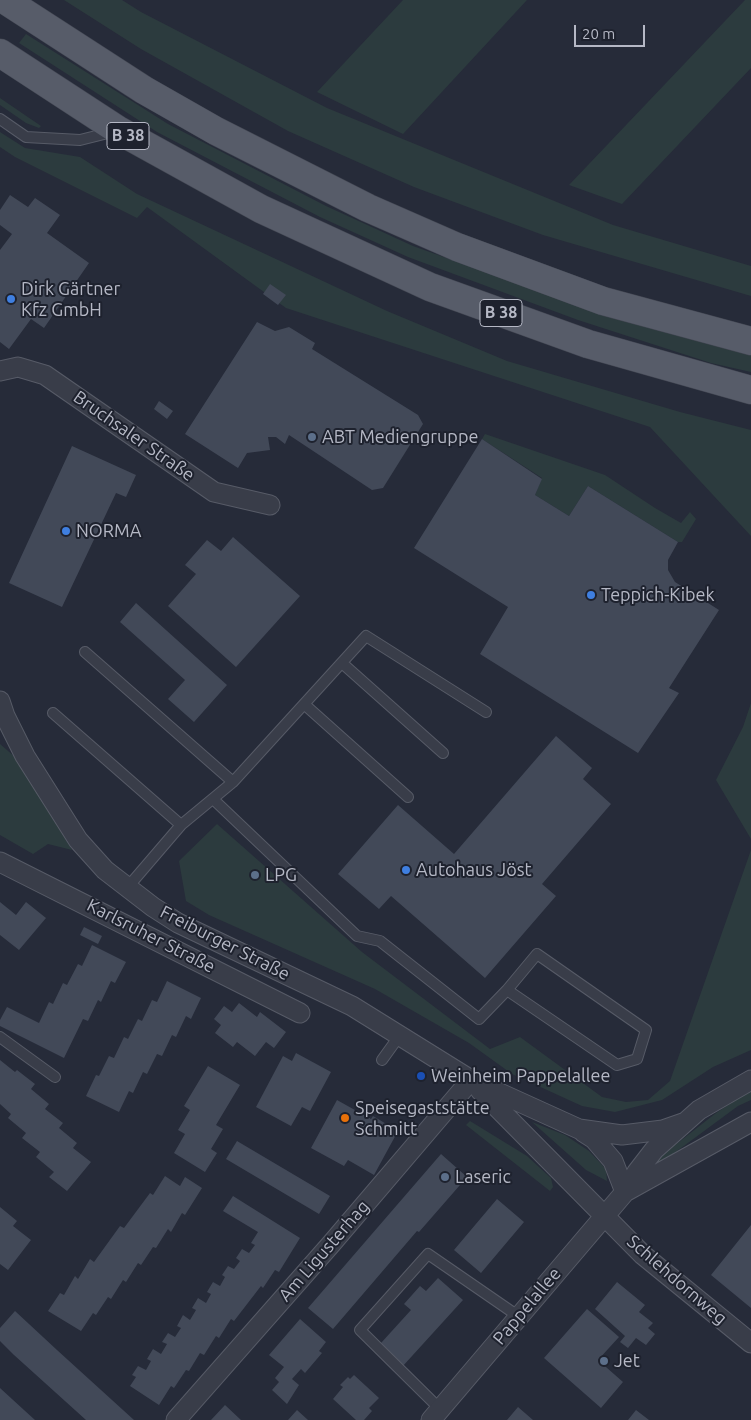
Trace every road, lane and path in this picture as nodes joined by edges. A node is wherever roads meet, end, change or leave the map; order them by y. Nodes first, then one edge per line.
1 (5, 0) edge
2 (0, 53) edge
3 (0, 119) edge
4 (118, 130) junction
5 (751, 341) edge
6 (0, 372) edge
7 (751, 390) edge
8 (270, 505) dead end
9 (85, 652) dead end
10 (342, 663) junction
11 (304, 704) junction
12 (2, 712) edge
13 (486, 712) dead end
14 (53, 713) dead end
15 (443, 753) dead end
16 (233, 782) junction
17 (408, 798) dead end
18 (213, 799) junction
19 (181, 825) junction
20 (0, 862) edge
21 (127, 888) junction
22 (507, 990) junction
23 (300, 1013) dead end
24 (400, 1035) junction
25 (0, 1037) edge
26 (382, 1060) dead end
27 (55, 1077) dead end
28 (471, 1080) junction
29 (751, 1080) edge
30 (751, 1122) edge
31 (683, 1123) junction
32 (579, 1129) junction
33 (625, 1192) junction
34 (605, 1215) junction
35 (518, 1316) junction
36 (751, 1343) edge
37 (435, 1414) edge
38 (176, 1420) edge

1 - 5 main road, B 38
2 - 4 main road, B 38
3 - 4 lane
4 - 7 main road, B 38
6 - 8 street, Bruchsaler Straße
9 - 16 lane
10 - 11 lane
10 - 13 lane
10 - 15 lane
11 - 16 lane
11 - 17 lane
12 - 21 street, Freiburger Straße
14 - 19 lane
16 - 18 lane
18 - 19 lane
18 - 22 lane
19 - 21 lane
20 - 23 street, Karlsruher Straße
21 - 24 street, Freiburger Straße
22 - 22 lane
24 - 26 lane
24 - 28 street, Freiburger Straße
25 - 27 lane
28 - 32 street, Freiburger Straße
28 - 34 street, Freiburger Straße
28 - 38 street, Am Ligusterhag
29 - 31 street, Pappelallee
30 - 33 street, Pappelallee
31 - 32 street, Freiburger Straße
31 - 33 street, Pappelallee
32 - 33 street, Freiburger Straße
33 - 34 street, Pappelallee
34 - 35 street, Pappelallee
34 - 36 street, Schlehdornweg
35 - 37 street, Pappelallee
35 - 37 lane

